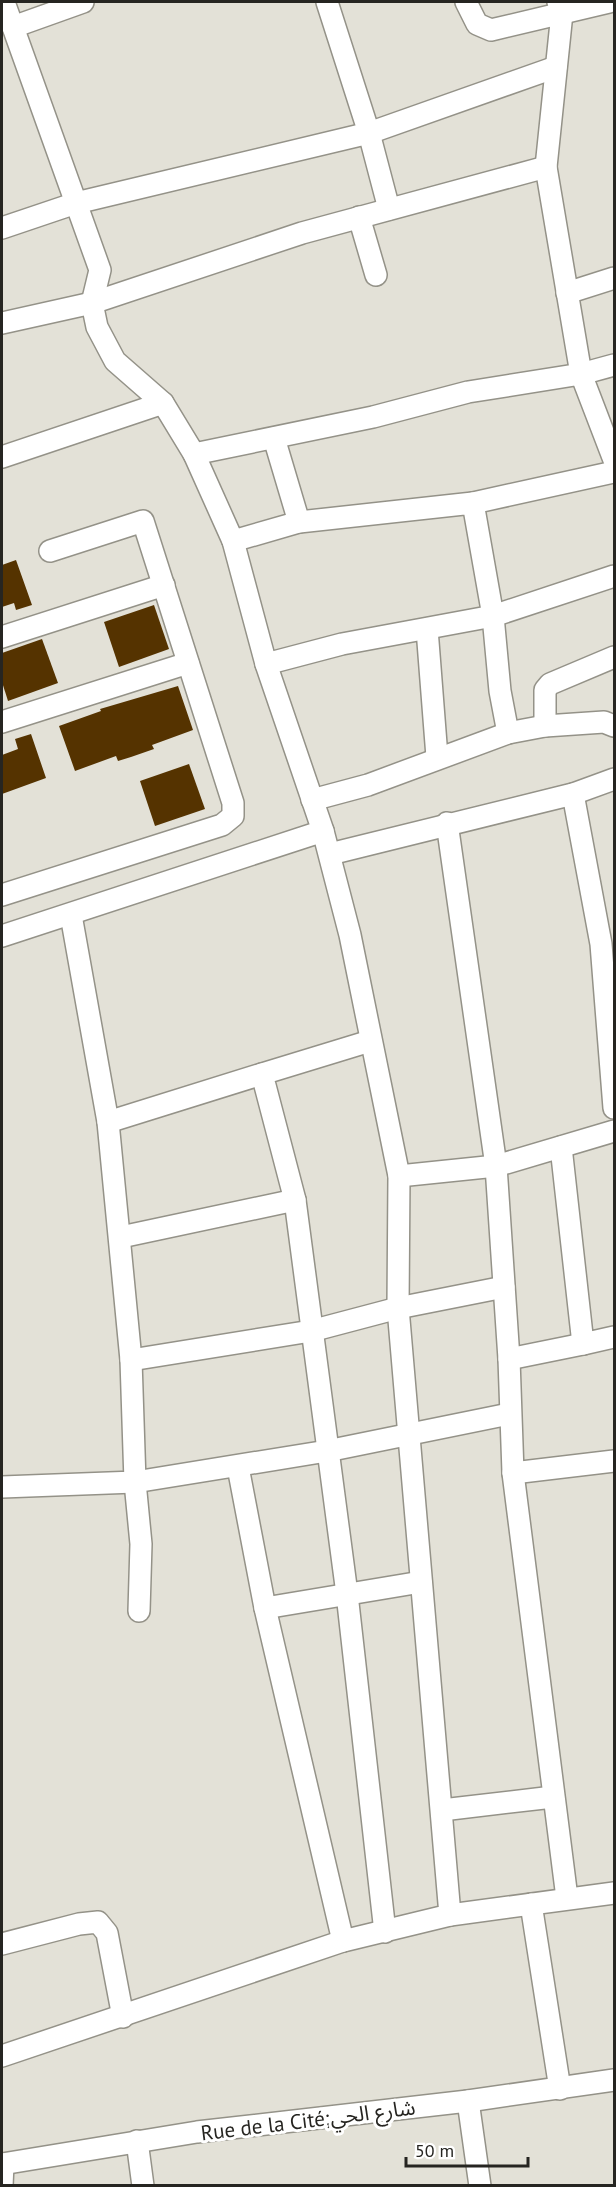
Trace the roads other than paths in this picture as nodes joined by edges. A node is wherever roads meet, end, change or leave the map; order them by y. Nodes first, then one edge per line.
1 (4, 2) edge
2 (83, 2) edge
3 (327, 2) edge
4 (466, 2) edge
5 (609, 2) edge
6 (560, 7) edge
7 (13, 27) junction
8 (556, 67) junction
9 (369, 133) junction
10 (546, 167) junction
11 (76, 203) junction
12 (389, 209) junction
13 (359, 217) junction
14 (2, 228) edge
15 (376, 275) dead end
16 (615, 278) edge
17 (567, 293) junction
18 (92, 303) junction
19 (2, 323) edge
20 (615, 365) edge
21 (581, 374) junction
22 (163, 403) junction
23 (274, 438) junction
24 (194, 454) junction
25 (2, 457) edge
26 (615, 460) edge
27 (615, 472) edge
28 (473, 503) junction
29 (299, 522) junction
30 (233, 542) junction
31 (50, 551) dead end
32 (615, 576) edge
33 (164, 585) junction
34 (493, 616) junction
35 (427, 628) junction
36 (2, 637) edge
37 (615, 657) edge
38 (188, 663) junction
39 (266, 664) junction
40 (2, 722) edge
41 (545, 726) junction
42 (615, 726) edge
43 (508, 733) junction
44 (437, 757) junction
45 (615, 779) edge
46 (573, 794) junction
47 (312, 800) junction
48 (447, 823) junction
49 (323, 831) junction
50 (330, 854) junction
51 (2, 894) edge
52 (71, 915) junction
53 (2, 936) edge
54 (608, 943) edge
55 (370, 1041) junction
56 (262, 1074) junction
57 (615, 1108) edge
58 (108, 1122) junction
59 (615, 1131) edge
60 (561, 1147) junction
61 (496, 1166) junction
62 (399, 1176) junction
63 (296, 1200) junction
64 (121, 1237) junction
65 (504, 1287) junction
66 (398, 1308) junction
67 (311, 1331) junction
68 (615, 1337) edge
69 (583, 1344) junction
70 (509, 1359) junction
71 (131, 1360) junction
72 (509, 1414) junction
73 (408, 1435) junction
74 (327, 1451) junction
75 (615, 1461) edge
76 (238, 1467) junction
77 (513, 1473) junction
78 (135, 1482) junction
79 (2, 1487) edge
80 (420, 1582) junction
81 (347, 1594) junction
82 (265, 1608) junction
83 (139, 1611) dead end
84 (553, 1797) junction
85 (442, 1810) junction
86 (615, 1893) edge
87 (567, 1898) junction
88 (531, 1904) junction
89 (450, 1915) junction
90 (385, 1932) junction
91 (344, 1941) junction
92 (2, 1944) edge
93 (123, 2017) junction
94 (2, 2056) edge
95 (615, 2080) edge
96 (560, 2089) junction
97 (468, 2101) junction
98 (137, 2141) junction
99 (2, 2164) edge
100 (2, 2186) edge
101 (143, 2186) edge
102 (480, 2186) edge

1 - 7 street
2 - 7 street
3 - 9 street
4 - 6 street
5 - 6 street
6 - 8 street
7 - 11 street
8 - 9 street
8 - 10 street
9 - 11 street
9 - 12 street
10 - 12 street
10 - 17 street
11 - 14 street
11 - 18 street
12 - 13 street
13 - 15 street
13 - 18 street
16 - 17 street
17 - 21 street
18 - 19 street
18 - 22 street
20 - 21 street
21 - 23 street
21 - 26 street
22 - 24 street
22 - 25 street
23 - 24 street
23 - 29 street
24 - 30 street
27 - 28 street
28 - 29 street
28 - 34 street
29 - 30 street
30 - 39 street
31 - 33 street
32 - 34 street
33 - 36 street
33 - 38 street
34 - 35 street
34 - 43 street
35 - 39 street
35 - 44 street
37 - 41 street
38 - 40 street
38 - 51 street
39 - 47 street
41 - 42 street
41 - 43 street
43 - 44 street
44 - 47 street
45 - 46 street
46 - 48 street
46 - 54 street
47 - 49 street
48 - 50 street
48 - 61 street
49 - 50 street
49 - 52 street
50 - 55 street
52 - 53 street
52 - 58 street
54 - 57 street
55 - 56 street
55 - 62 street
56 - 58 street
56 - 63 street
58 - 64 street
59 - 60 street
60 - 61 street
60 - 69 street
61 - 62 street
61 - 65 street
62 - 66 street
63 - 64 street
63 - 67 street
64 - 71 street
65 - 66 street
65 - 70 street
66 - 67 street
66 - 73 street
67 - 71 street
67 - 74 street
68 - 69 street
69 - 70 street
70 - 72 street
71 - 78 street
72 - 73 street
72 - 77 street
73 - 74 street
73 - 80 street
74 - 76 street
74 - 81 street
75 - 77 street
76 - 78 street
76 - 82 street
77 - 84 street
78 - 79 street
78 - 83 street
80 - 81 street
80 - 85 street
81 - 82 street
81 - 90 street
82 - 91 street
84 - 85 street
84 - 87 street
85 - 89 street
86 - 87 street
87 - 88 street
88 - 89 street
88 - 96 street
89 - 90 street
90 - 91 street
91 - 93 street
92 - 93 street
93 - 94 street
95 - 96 street, Rue de la Cité;شارع الحي
96 - 97 street, Rue de la Cité;شارع الحي
97 - 98 street, Rue de la Cité;شارع الحي
97 - 102 street
98 - 99 street, Rue de la Cité;شارع الحي
98 - 101 street
99 - 100 street

